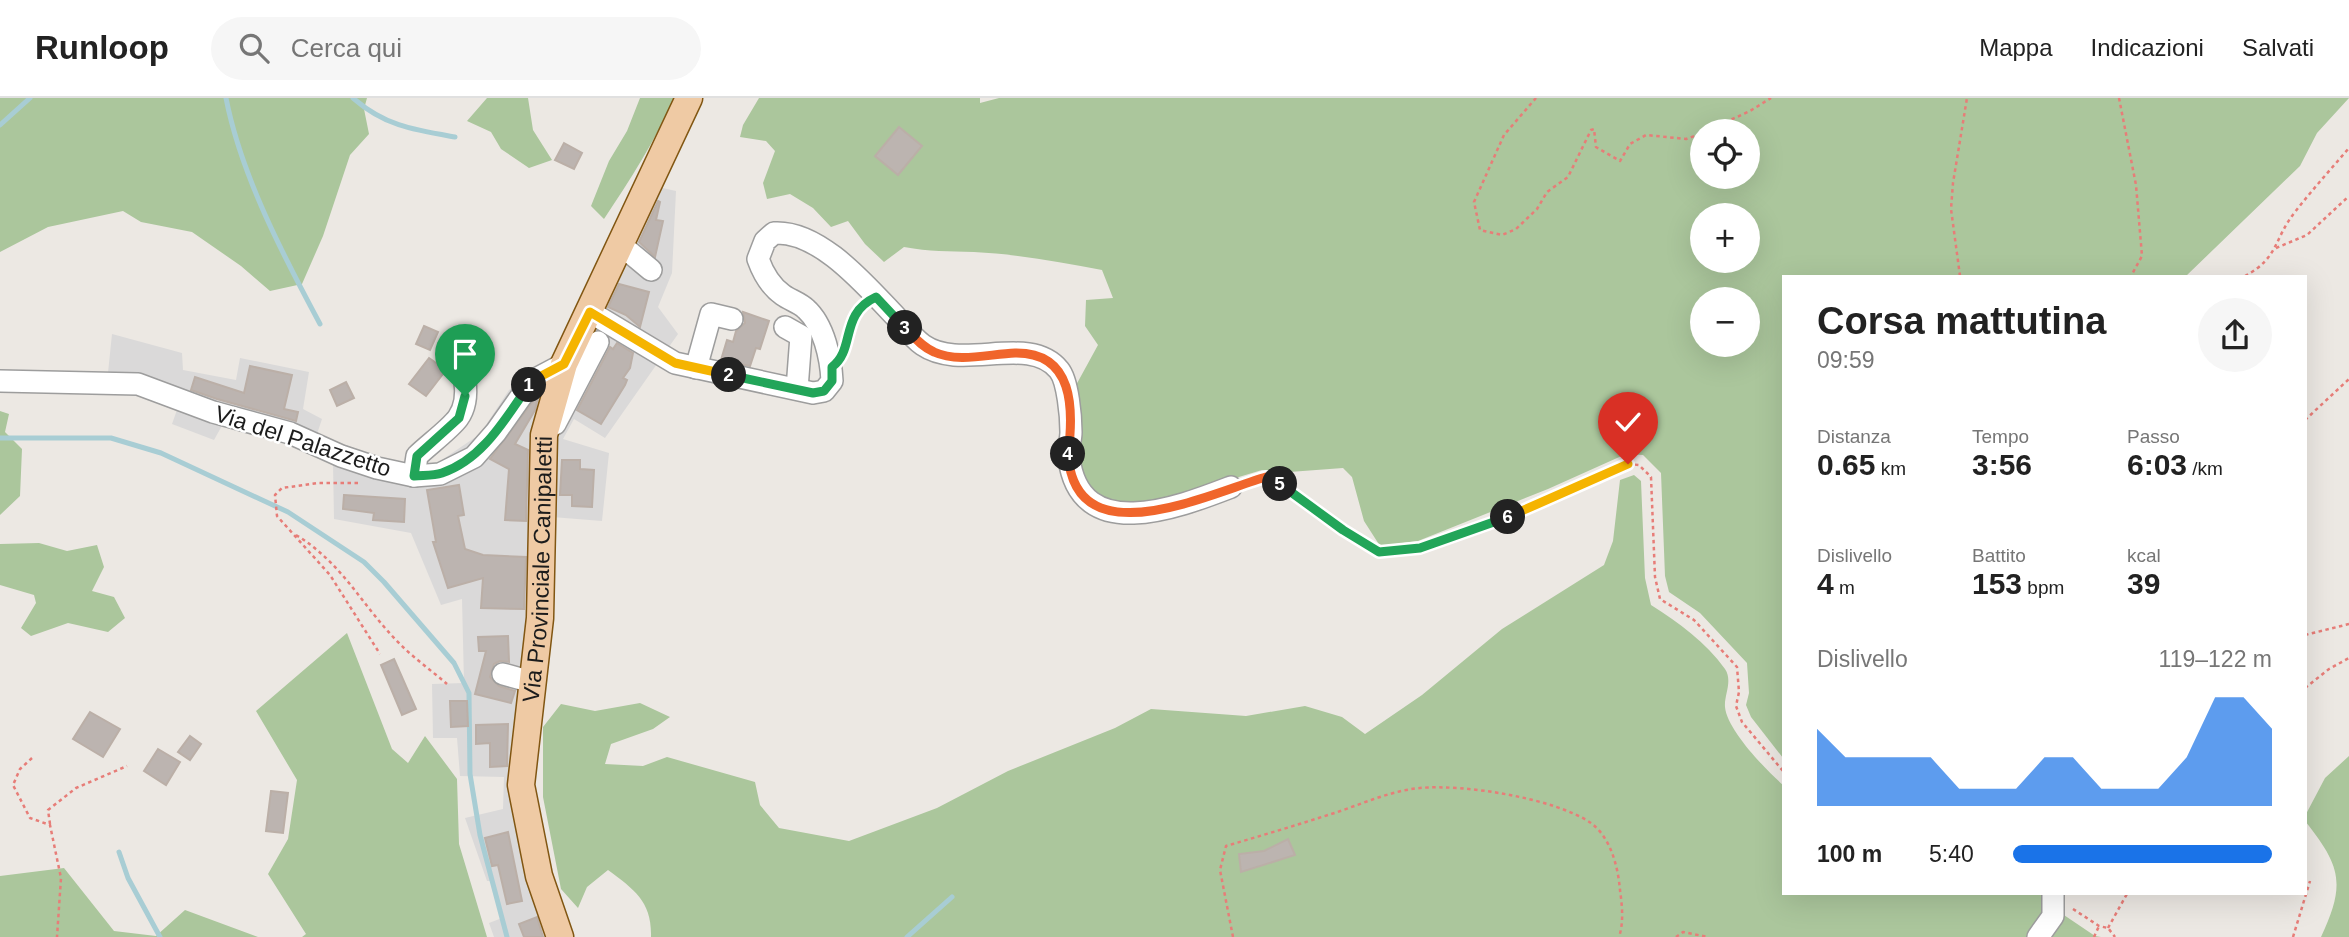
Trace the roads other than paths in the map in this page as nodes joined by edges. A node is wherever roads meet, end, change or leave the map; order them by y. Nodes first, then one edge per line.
1 (689, 98) edge
2 (621, 245) junction
3 (651, 270) dead end
4 (590, 312) junction
5 (732, 318) dead end
6 (785, 327) dead end
7 (598, 342) dead end
8 (453, 344) dead end
9 (564, 364) junction
10 (696, 368) junction
11 (0, 382) edge
12 (797, 390) junction
13 (543, 448) junction
14 (414, 476) junction
15 (1231, 487) road end
16 (503, 674) dead end
17 (532, 682) junction
18 (2059, 898) edge
19 (560, 937) edge
20 (2038, 937) edge

1 - 2 main road, Via Provinciale Canipaletti
2 - 3 street
2 - 4 main road, Via Provinciale Canipaletti
4 - 9 main road, Via Provinciale Canipaletti
4 - 10 street
5 - 10 street
6 - 12 street
7 - 13 street
8 - 14 street
9 - 13 main road, Via Provinciale Canipaletti
9 - 14 street, Via del Palazzetto
10 - 12 street
11 - 14 street, Via del Palazzetto
12 - 15 street
13 - 17 main road, Via Provinciale Canipaletti
16 - 17 street
17 - 19 main road, Via Provinciale Canipaletti
18 - 20 street

